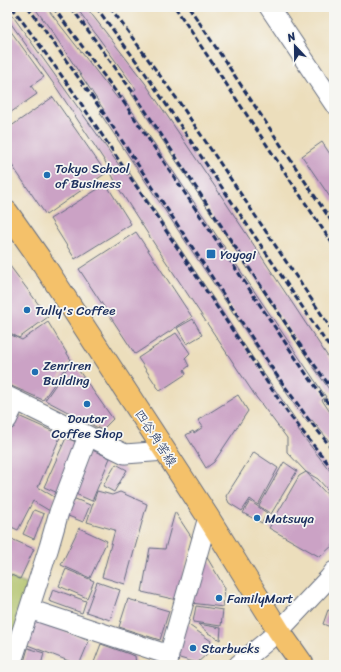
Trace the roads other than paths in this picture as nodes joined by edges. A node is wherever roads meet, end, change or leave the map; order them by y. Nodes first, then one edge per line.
1 (269, 7) edge
2 (334, 104) edge
3 (7, 212) edge
4 (11, 399) edge
5 (7, 420) edge
6 (88, 436) junction
7 (165, 451) junction
8 (208, 517) junction
9 (332, 577) edge
10 (29, 609) junction
11 (279, 631) junction
12 (168, 660) edge
13 (11, 665) edge
14 (238, 665) edge
15 (303, 665) edge

1 - 2 street
3 - 7 main road, 四谷角筈線
4 - 5 street
4 - 6 street
6 - 7 street
6 - 10 street
7 - 8 main road, 四谷角筈線
8 - 11 main road, 四谷角筈線
8 - 12 street
9 - 11 street
10 - 12 street
10 - 13 street
11 - 14 street
11 - 15 main road, 四谷角筈線

